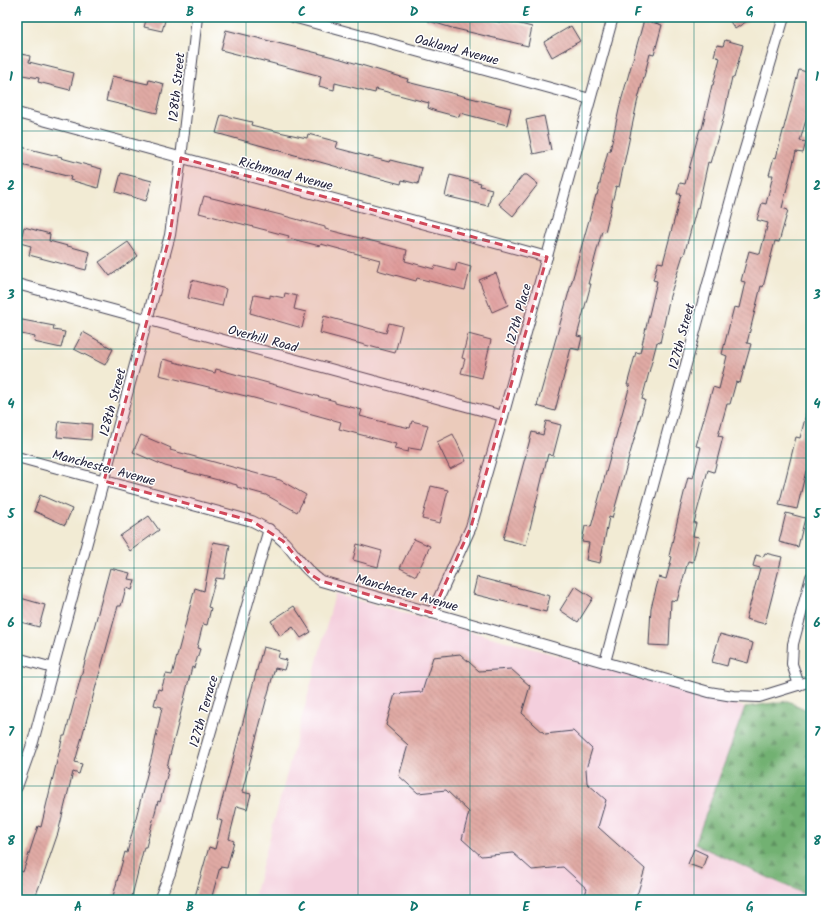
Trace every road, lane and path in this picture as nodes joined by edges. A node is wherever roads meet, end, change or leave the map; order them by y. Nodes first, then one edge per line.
1 (197, 17) edge
2 (293, 17) edge
3 (613, 17) edge
4 (784, 17) edge
5 (590, 99) junction
6 (17, 113) edge
7 (181, 158) junction
8 (547, 258) junction
9 (17, 284) edge
10 (148, 320) junction
11 (503, 416) junction
12 (17, 457) edge
13 (104, 481) junction
14 (269, 529) junction
15 (811, 577) edge
16 (432, 613) junction
17 (17, 658) edge
18 (605, 662) junction
19 (53, 668) junction
20 (811, 681) edge
21 (798, 685) junction
22 (17, 787) edge
23 (159, 900) edge

1 - 7 street, 128th Street
2 - 5 street, Oakland Avenue
3 - 5 street, 127th Place
4 - 18 street, 127th Street
5 - 8 street, 127th Place
6 - 7 street, Richmond Avenue
7 - 8 street, Richmond Avenue
7 - 10 street, 128th Street
8 - 11 street, 127th Place
9 - 10 street, Overhill Road
10 - 11 street, Overhill Road
10 - 13 street, 128th Street
11 - 16 street, 127th Place
12 - 13 street, Manchester Avenue
13 - 14 street, Manchester Avenue
13 - 19 street, 128th Street
14 - 16 street, Manchester Avenue
14 - 23 street, 127th Terrace
15 - 21 street
16 - 18 street, Manchester Avenue
17 - 19 street
18 - 21 street, Manchester Avenue
19 - 22 street, 128th Street
20 - 21 street, Manchester Avenue

